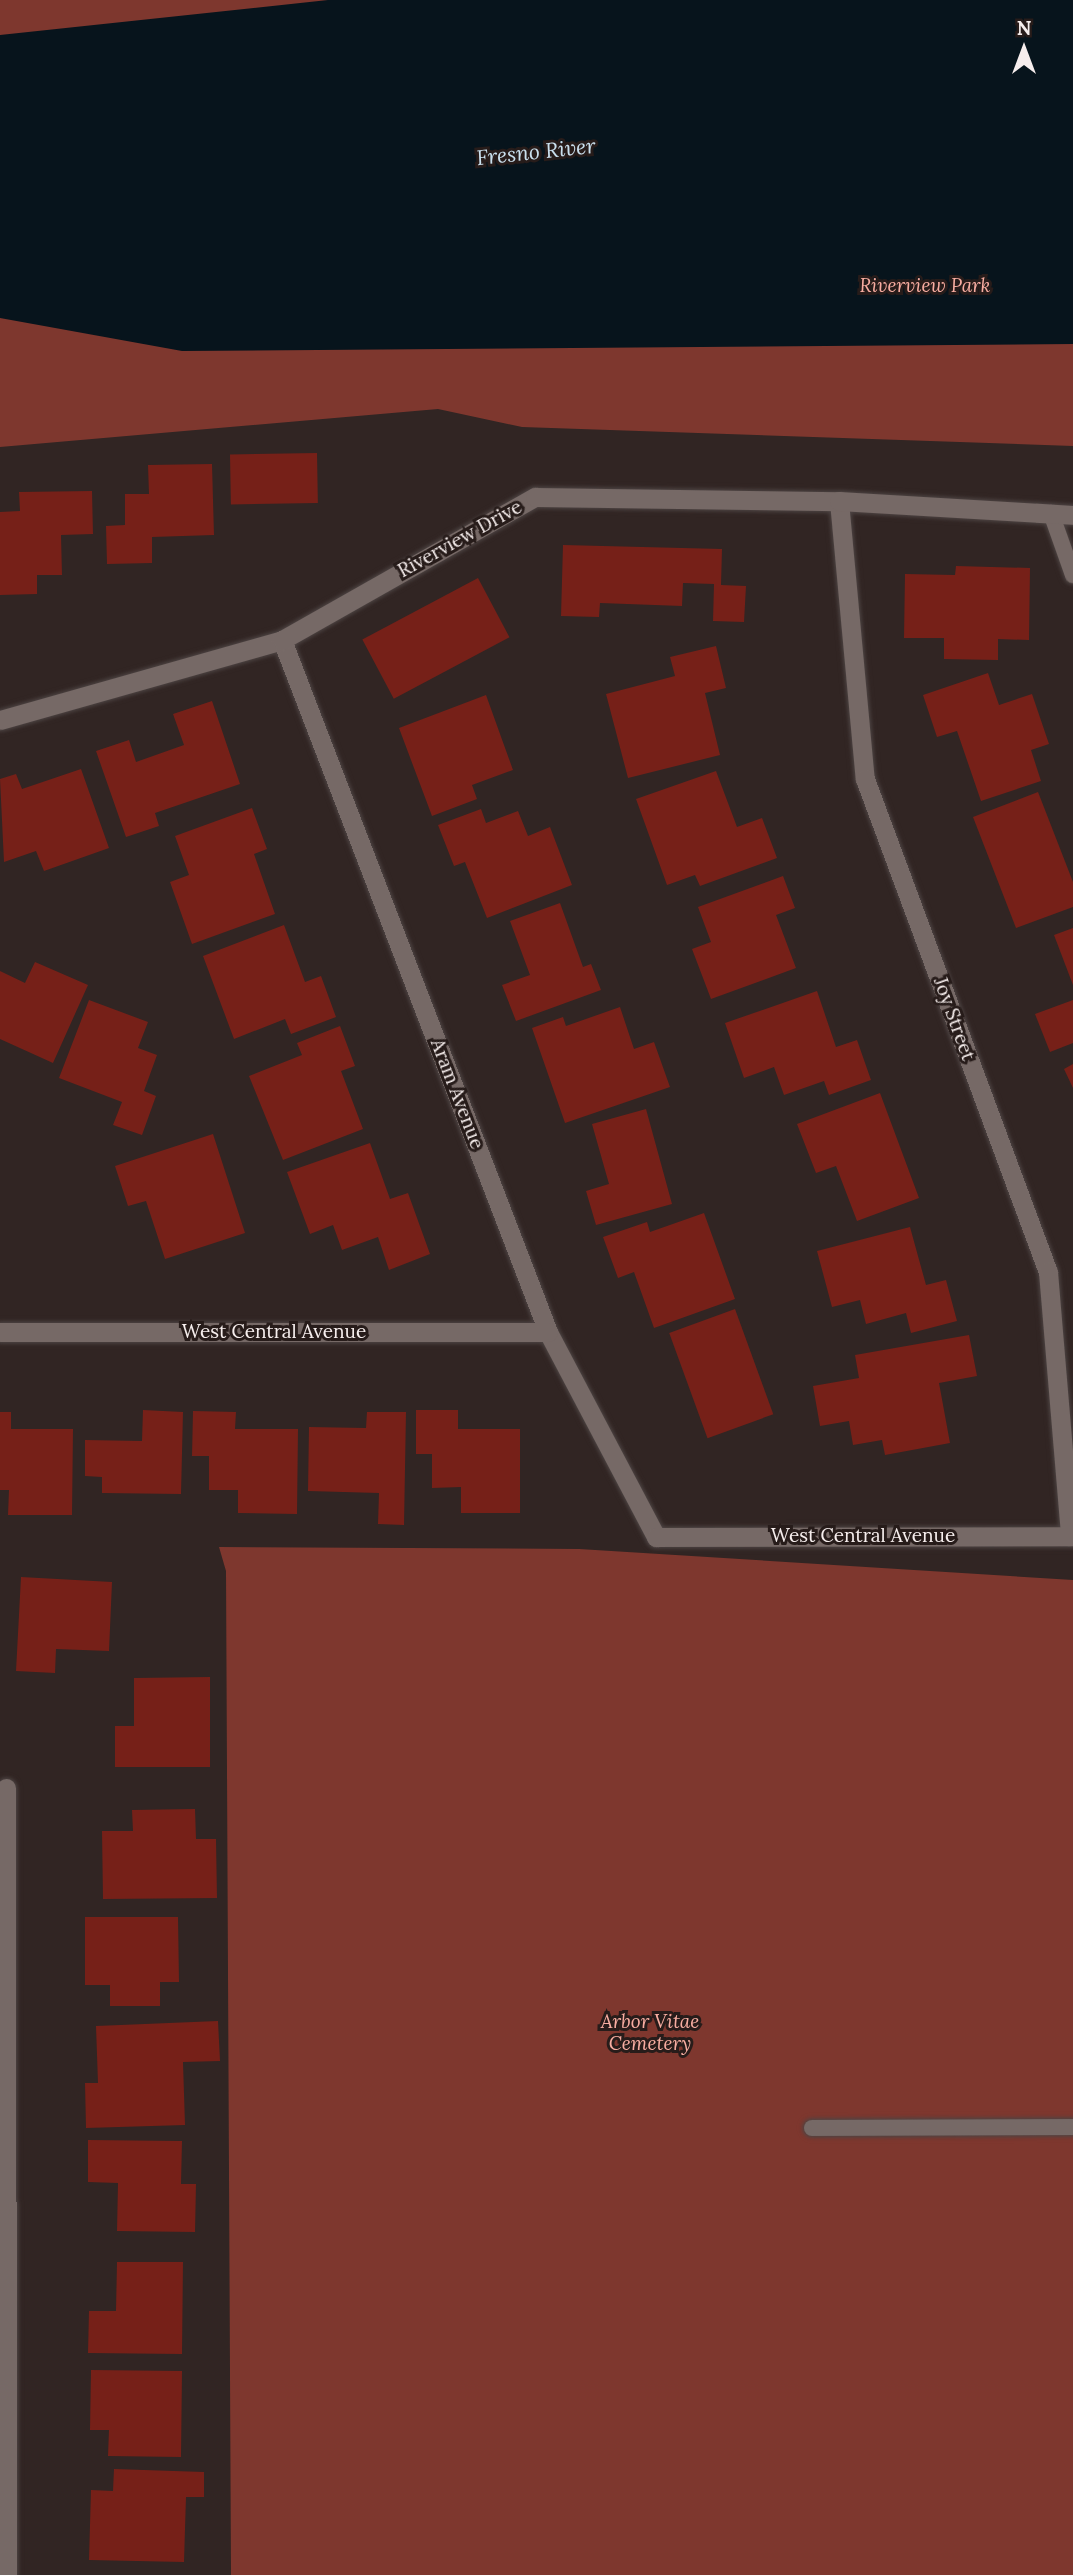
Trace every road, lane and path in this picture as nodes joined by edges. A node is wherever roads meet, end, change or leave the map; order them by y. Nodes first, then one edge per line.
1 (839, 501) junction
2 (1051, 513) junction
3 (1073, 515) edge
4 (1073, 576) edge
5 (282, 640) junction
6 (0, 720) edge
7 (0, 1332) edge
8 (548, 1332) junction
9 (1071, 1536) edge
10 (656, 1537) joint
11 (6, 1788) dead end
12 (2, 2109) edge
13 (1073, 2127) edge
14 (812, 2128) dead end
15 (5, 2565) edge

1 - 2 street, Riverview Drive
1 - 5 street, Riverview Drive
1 - 9 street, Joy Street
2 - 3 street, Riverview Drive
2 - 4 lane
5 - 6 street, Riverview Drive
5 - 8 street, Aram Avenue
7 - 8 street, West Central Avenue
8 - 10 street, Aram Avenue
9 - 10 street, West Central Avenue
11 - 12 street
12 - 15 street
13 - 14 lane

